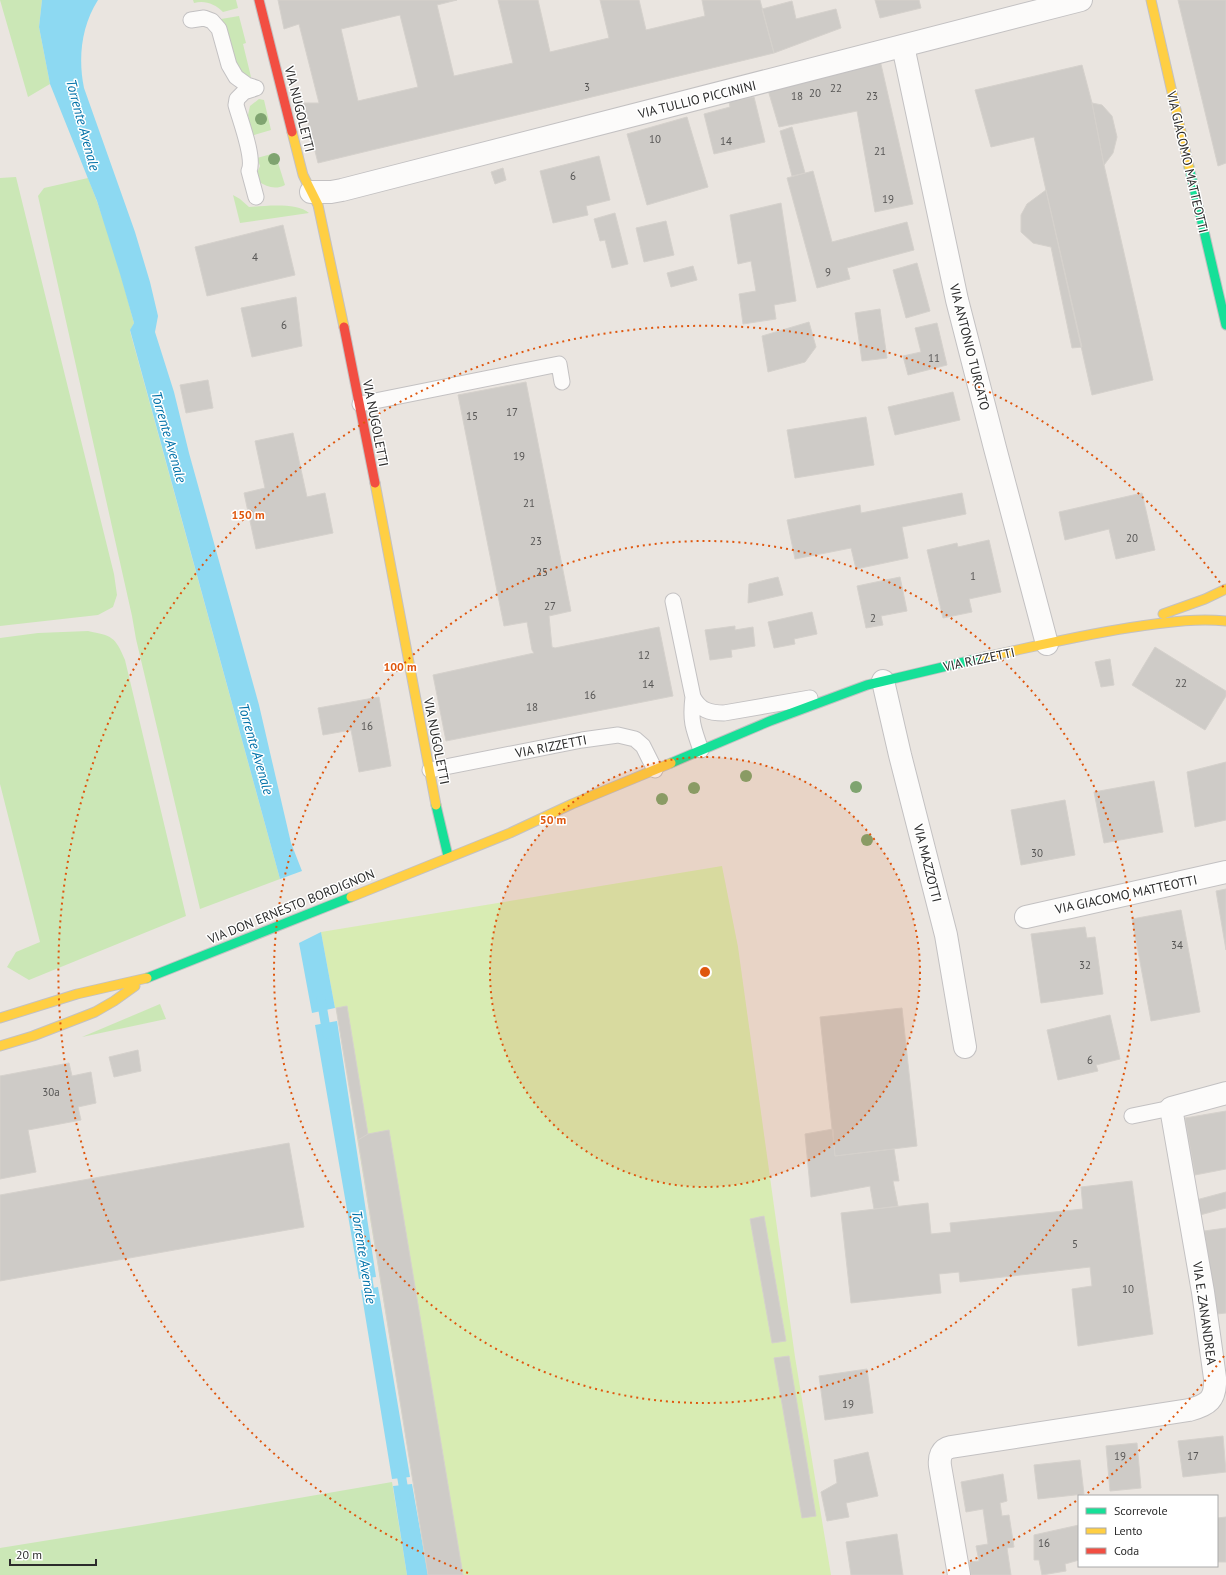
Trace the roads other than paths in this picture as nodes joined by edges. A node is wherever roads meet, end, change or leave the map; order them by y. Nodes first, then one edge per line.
1 (259, 0) edge
2 (1081, 0) edge
3 (1151, 0) edge
4 (191, 20) dead end
5 (903, 46) junction
6 (311, 192) junction
7 (256, 197) dead end
8 (1226, 325) edge
9 (562, 382) dead end
10 (360, 404) junction
11 (1226, 589) edge
12 (673, 601) dead end
13 (1226, 621) edge
14 (1111, 630) junction
15 (1047, 644) junction
16 (883, 681) junction
17 (848, 692) junction
18 (693, 697) junction
19 (701, 750) junction
20 (430, 770) junction
21 (654, 770) junction
22 (448, 856) junction
23 (1226, 872) edge
24 (1026, 917) dead end
25 (143, 980) junction
26 (0, 1019) edge
27 (4, 1045) edge
28 (965, 1047) dead end
29 (1226, 1093) edge
30 (1172, 1108) junction
31 (1132, 1116) dead end
32 (959, 1575) edge

1 - 6 street, VIA NUGOLETTI
2 - 5 street, VIA TULLIO PICCININI
3 - 8 street, VIA GIACOMO MATTEOTTI
4 - 7 lane
5 - 6 street, VIA TULLIO PICCININI
5 - 15 street, VIA ANTONIO TURCATO
6 - 10 street, VIA NUGOLETTI
9 - 10 lane
10 - 20 street, VIA NUGOLETTI
11 - 14 street, VIA RIZZETTI
12 - 18 lane
13 - 14 street, VIA RIZZETTI
14 - 15 street, VIA RIZZETTI
15 - 16 street, VIA RIZZETTI
16 - 17 street, VIA RIZZETTI
16 - 28 street, VIA MAZZOTTI
17 - 18 lane, VIA RIZZETTI
17 - 19 street, VIA RIZZETTI
18 - 19 lane
19 - 21 street, VIA RIZZETTI
20 - 21 lane, VIA RIZZETTI
20 - 22 street, VIA NUGOLETTI
21 - 22 street, VIA RIZZETTI
22 - 25 street, VIA DON ERNESTO BORDIGNON
23 - 24 street, VIA GIACOMO MATTEOTTI
25 - 26 street
25 - 27 street
26 - 27 lane
29 - 30 street
30 - 31 lane
30 - 32 street, VIA E. ZANANDREA

